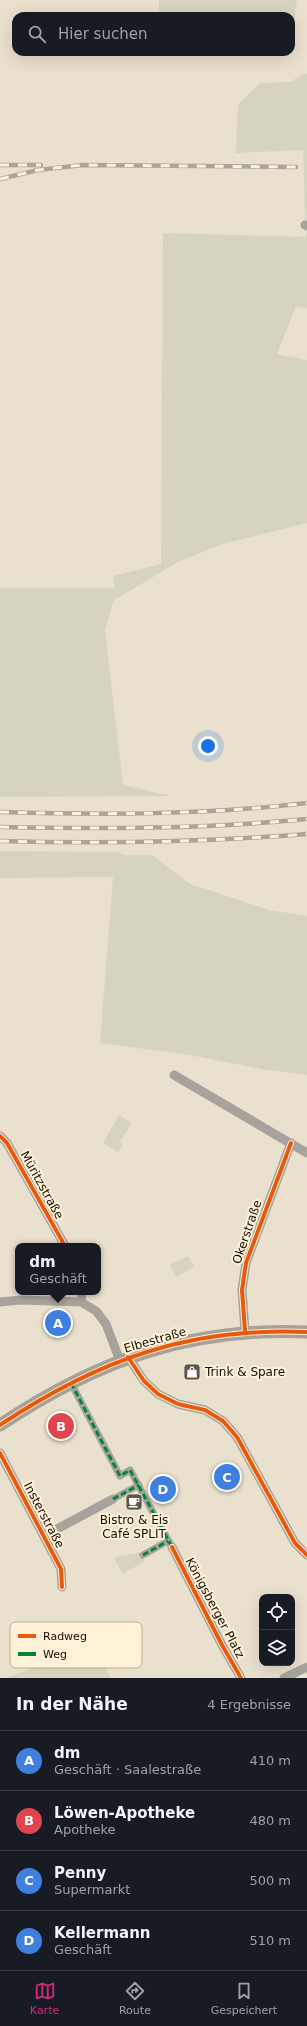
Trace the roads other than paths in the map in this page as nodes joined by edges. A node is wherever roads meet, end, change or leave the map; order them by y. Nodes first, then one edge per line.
1 (174, 1075) dead end
2 (0, 1136) edge
3 (291, 1143) junction
4 (307, 1153) edge
5 (63, 1243) edge
6 (82, 1295) edge
7 (0, 1302) edge
8 (81, 1302) junction
9 (245, 1331) junction
10 (307, 1332) edge
11 (124, 1359) junction
12 (71, 1383) junction
13 (0, 1425) edge
14 (0, 1453) edge
15 (139, 1485) junction
16 (113, 1499) joint
17 (44, 1536) junction
18 (170, 1544) junction
19 (143, 1555) dead end
20 (307, 1555) edge
21 (62, 1587) dead end
22 (307, 1666) edge
23 (241, 1678) edge
24 (284, 1678) edge

1 - 3 street
2 - 5 street, Müritzstraße
3 - 4 street
3 - 9 street, Okerstraße
6 - 8 street
7 - 8 street
8 - 11 street
9 - 10 main road, Elbestraße
9 - 11 main road, Elbestraße
11 - 12 main road, Elbestraße
11 - 20 street
12 - 13 main road, Elbestraße
12 - 15 street, Königsberger Platz
14 - 17 street, Insterstraße
15 - 16 street
15 - 18 street, Königsberger Platz
16 - 17 street, Insterstraße
17 - 21 street, Insterstraße
18 - 19 street
18 - 23 street, Königsberger Platz
22 - 24 street

